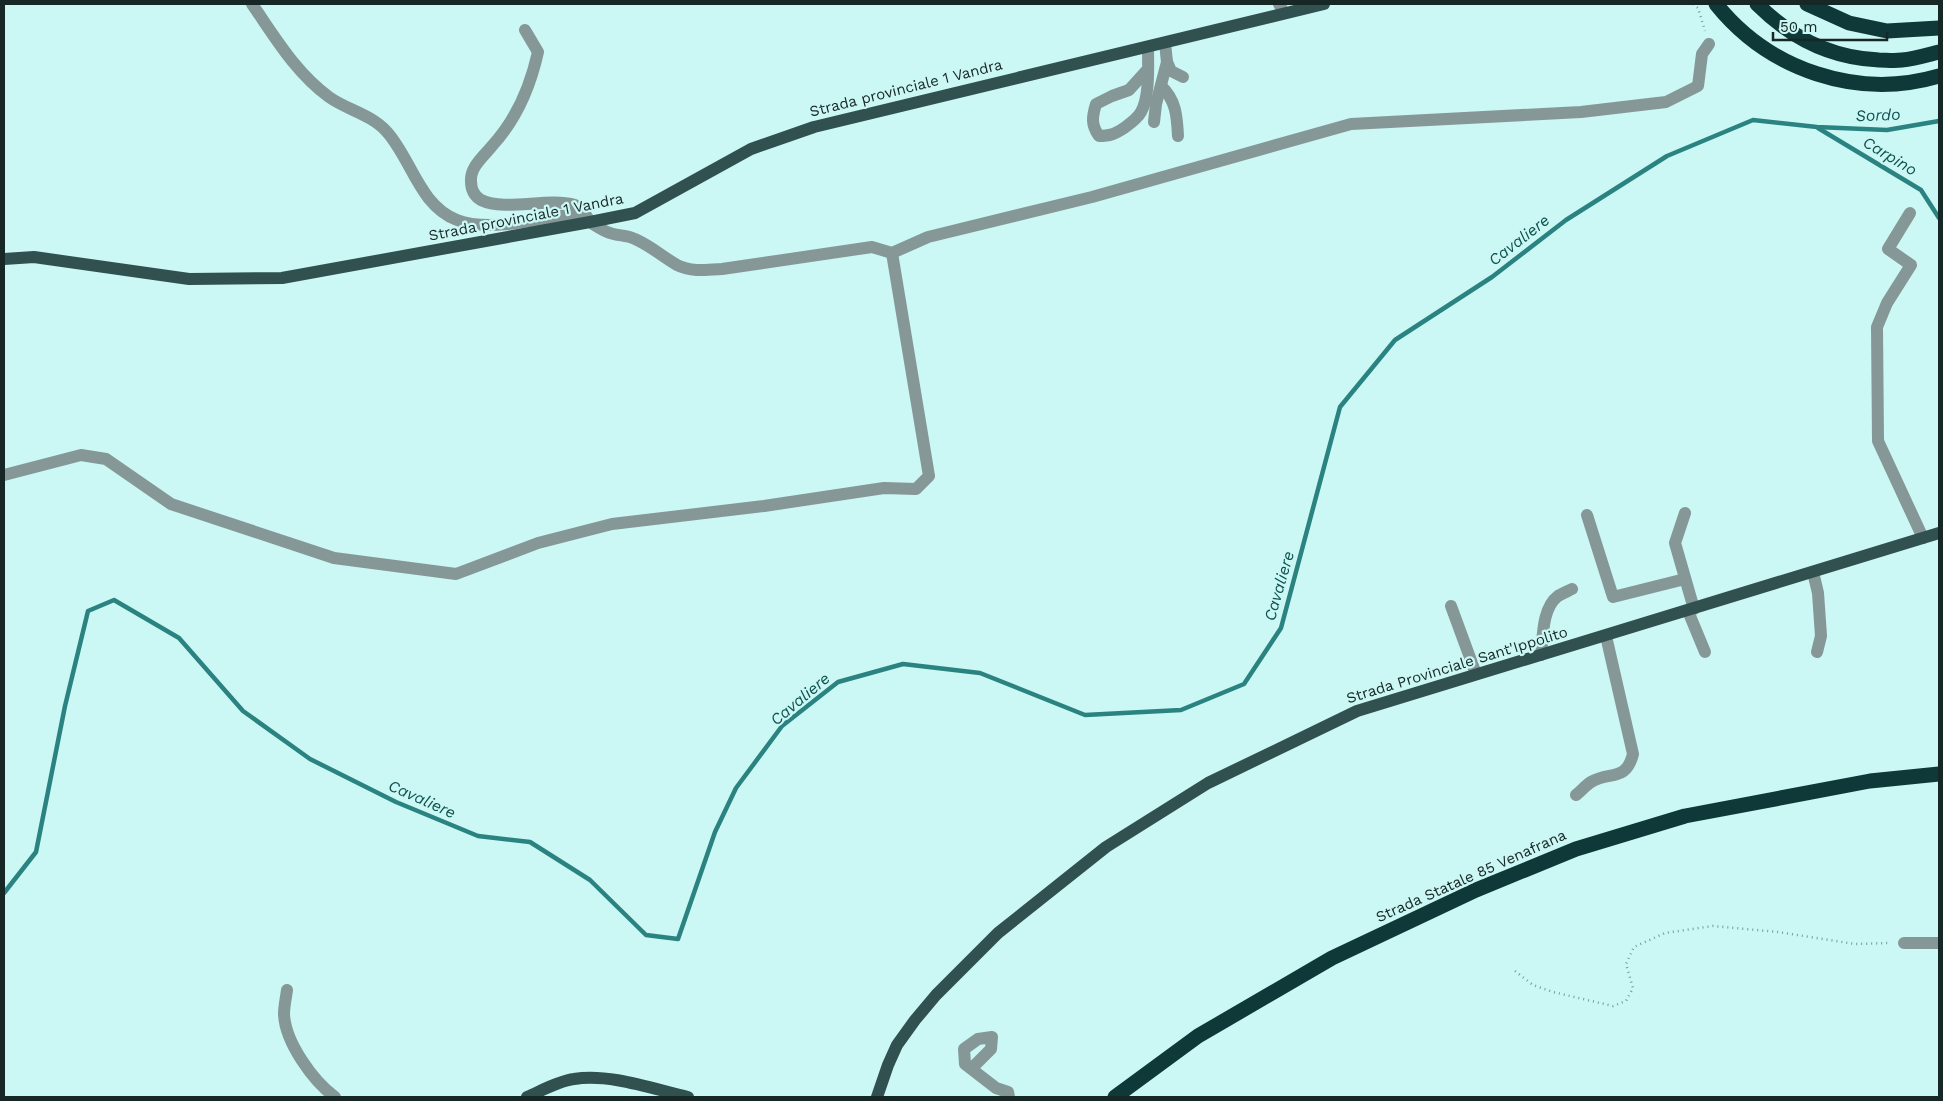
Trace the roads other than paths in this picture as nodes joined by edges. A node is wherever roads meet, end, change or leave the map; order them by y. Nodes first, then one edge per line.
1 (252, 4) edge
2 (1324, 4) edge
3 (1716, 4) edge
4 (1757, 4) edge
5 (1807, 4) edge
6 (1298, 7) edge
7 (1281, 8) edge
8 (1939, 28) edge
9 (525, 30) dead end
10 (1165, 43) junction
11 (1709, 44) dead end
12 (1148, 47) junction
13 (1939, 52) edge
14 (1167, 62) junction
15 (1148, 69) junction
16 (1939, 76) edge
17 (1182, 77) dead end
18 (1161, 86) junction
19 (1154, 122) dead end
20 (1178, 136) dead end
21 (1910, 213) dead end
22 (587, 217) junction
23 (892, 253) junction
24 (4, 260) edge
25 (4, 475) edge
26 (1685, 513) dead end
27 (1587, 515) dead end
28 (1939, 533) edge
29 (1923, 538) junction
30 (1813, 572) junction
31 (1685, 579) junction
32 (1572, 589) dead end
33 (1450, 606) dead end
34 (1691, 610) junction
35 (1606, 636) junction
36 (1705, 652) dead end
37 (1817, 652) dead end
38 (1541, 655) junction
39 (1476, 674) junction
40 (1939, 774) edge
41 (1576, 795) dead end
42 (1904, 943) road end
43 (1939, 943) edge
44 (287, 990) dead end
45 (972, 1068) dead end
46 (335, 1097) edge
47 (527, 1097) edge
48 (688, 1097) edge
49 (877, 1097) edge
50 (1009, 1097) edge
51 (1115, 1097) edge

1 - 22 street
2 - 6 main road, Strada provinciale 1 Vandra
3 - 16 highway, bridge
4 - 13 highway, bridge
5 - 8 highway, bridge
6 - 7 main road, Strada provinciale 1 Vandra
7 - 10 main road, Strada provinciale 1 Vandra
9 - 22 street
10 - 12 main road, Strada provinciale 1 Vandra
10 - 14 street
11 - 23 street
12 - 15 street
12 - 22 main road, Strada provinciale 1 Vandra
14 - 17 street
14 - 18 street
15 - 15 street
18 - 19 street
18 - 20 street
21 - 29 street
22 - 23 street
22 - 24 main road, Strada provinciale 1 Vandra
23 - 25 street
26 - 31 street
27 - 31 street
28 - 29 main road, Strada Provinciale Sant'Ippolito
29 - 30 main road, Strada Provinciale Sant'Ippolito
30 - 34 main road, Strada Provinciale Sant'Ippolito
30 - 37 street
31 - 34 street
32 - 38 street
33 - 39 street
34 - 35 main road, Strada Provinciale Sant'Ippolito
34 - 36 street
35 - 38 main road, Strada Provinciale Sant'Ippolito
35 - 41 street
38 - 39 main road, Strada Provinciale Sant'Ippolito
39 - 49 main road, Strada Provinciale Sant'Ippolito
40 - 51 highway, Strada Statale 85 Venafrana
42 - 43 street
44 - 46 street
45 - 50 street
47 - 48 main road

